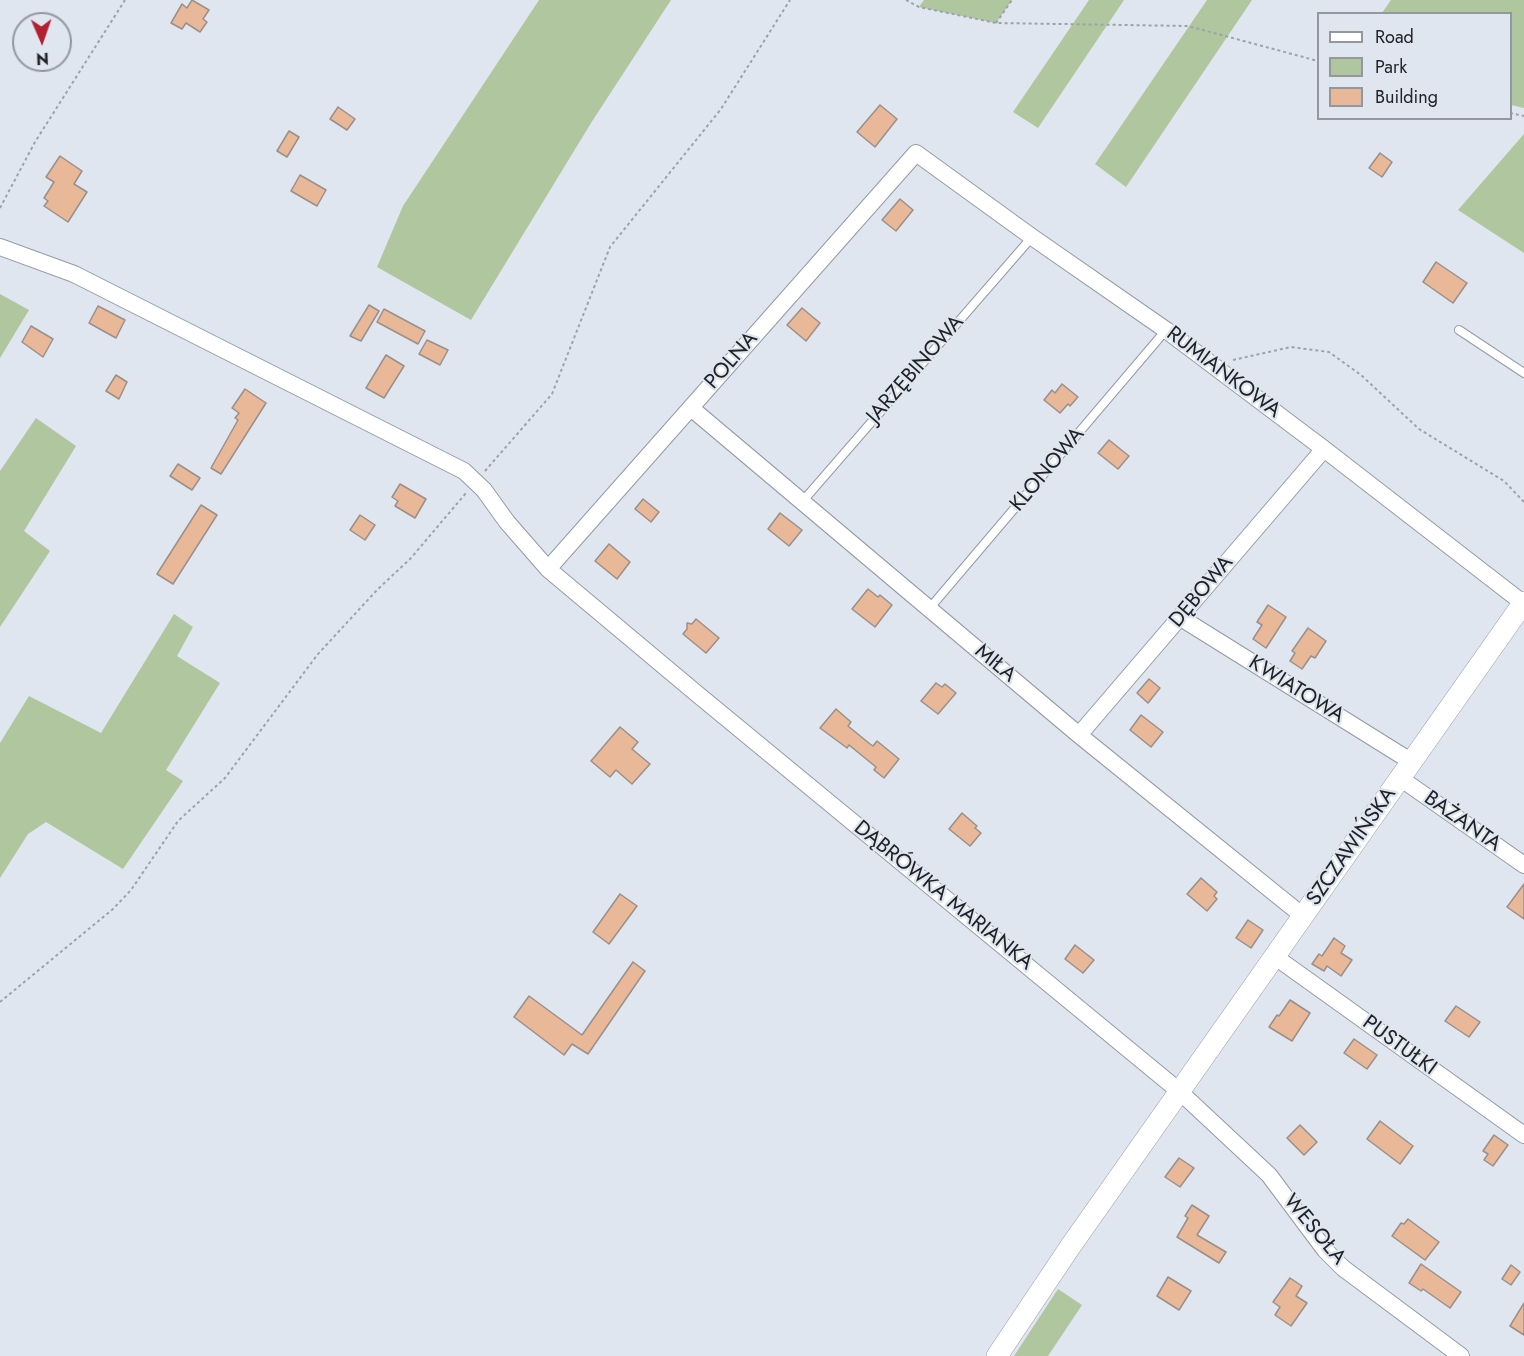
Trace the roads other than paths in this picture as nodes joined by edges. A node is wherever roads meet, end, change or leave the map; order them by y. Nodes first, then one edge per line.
1 (916, 153) joint
2 (1032, 237) junction
3 (0, 247) edge
4 (1166, 330) junction
5 (1459, 330) dead end
6 (1524, 373) edge
7 (691, 408) junction
8 (1324, 449) junction
9 (801, 502) junction
10 (548, 569) junction
11 (1523, 602) edge
12 (929, 609) junction
13 (1181, 618) junction
14 (1079, 735) junction
15 (1406, 770) junction
16 (1524, 865) edge
17 (1303, 916) junction
18 (1274, 956) junction
19 (1179, 1091) junction
20 (1524, 1135) edge
21 (997, 1356) edge
22 (1461, 1356) edge

1 - 2 street, RUMIANKOWA
1 - 7 street, POLNA
2 - 4 street, RUMIANKOWA
2 - 9 lane, JARZĘBINOWA
3 - 10 street, DĄBRÓWKA MARIANKA
4 - 8 street, RUMIANKOWA
4 - 12 lane, KLONOWA
5 - 6 lane
7 - 9 street, MIŁA
7 - 10 street, POLNA
8 - 11 street, RUMIANKOWA
8 - 13 street, DĘBOWA
9 - 12 street, MIŁA
10 - 19 street, DĄBRÓWKA MARIANKA
11 - 15 street, SZCZAWIŃSKA
12 - 14 street, MIŁA
13 - 14 street, DĘBOWA
13 - 15 street, KWIATOWA
14 - 17 street, MIŁA
15 - 16 street, BAŻANTA
15 - 17 street, SZCZAWIŃSKA
17 - 18 street, SZCZAWIŃSKA
18 - 19 street, SZCZAWIŃSKA
18 - 20 street, PUSTUŁKI
19 - 21 street
19 - 22 street, WESOŁA

